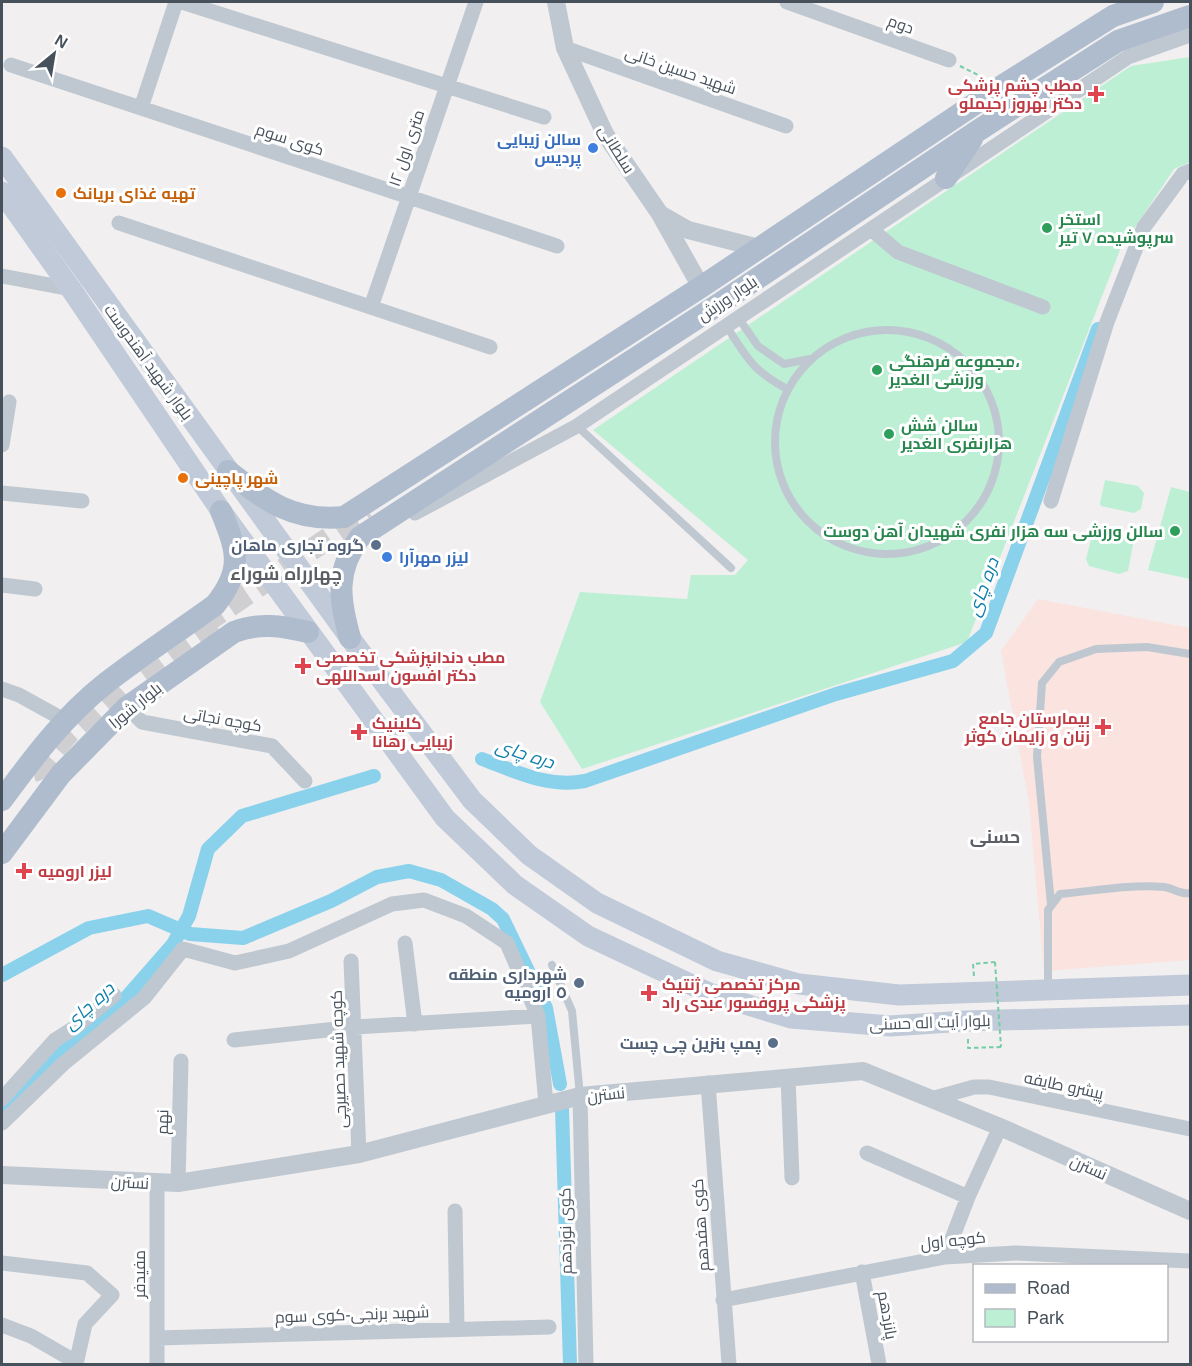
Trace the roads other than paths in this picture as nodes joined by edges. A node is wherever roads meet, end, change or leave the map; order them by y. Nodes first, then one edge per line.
1 (176, 2) edge
2 (182, 2) edge
3 (476, 2) edge
4 (556, 2) edge
5 (1153, 2) edge
6 (794, 3) edge
7 (1110, 9) edge
8 (1191, 16) edge
9 (1191, 35) edge
10 (565, 48) junction
11 (949, 60) road end
12 (11, 65) dead end
13 (447, 86) junction
14 (141, 108) junction
15 (544, 117) dead end
16 (786, 126) dead end
17 (979, 130) junction
18 (2, 157) edge
19 (1191, 171) edge
20 (946, 178) junction
21 (2, 192) edge
22 (409, 197) junction
23 (660, 214) junction
24 (119, 223) dead end
25 (871, 229) junction
26 (557, 246) dead end
27 (759, 248) junction
28 (2, 276) edge
29 (701, 287) junction
30 (71, 289) junction
31 (371, 307) junction
32 (1042, 307) dead end
33 (724, 313) junction
34 (490, 347) dead end
35 (810, 359) junction
36 (787, 389) junction
37 (9, 402) dead end
38 (577, 426) junction
39 (2, 445) edge
40 (228, 471) junction
41 (2, 493) edge
42 (82, 501) dead end
43 (1051, 501) dead end
44 (221, 511) junction
45 (344, 517) junction
46 (385, 520) junction
47 (360, 537) junction
48 (280, 544) junction
49 (256, 561) junction
50 (297, 566) joint
51 (731, 568) dead end
52 (273, 584) joint
53 (2, 585) edge
54 (34, 589) dead end
55 (314, 589) junction
56 (215, 605) junction
57 (290, 606) junction
58 (234, 632) junction
59 (309, 632) junction
60 (350, 638) junction
61 (1191, 654) edge
62 (2, 689) edge
63 (127, 707) junction
64 (66, 721) junction
65 (305, 781) dead end
66 (2, 800) edge
67 (2, 853) edge
68 (1191, 892) edge
69 (1051, 904) junction
70 (405, 943) dead end
71 (351, 961) dead end
72 (552, 965) dead end
73 (1183, 985) edge
74 (1048, 989) junction
75 (114, 995) dead end
76 (538, 1016) junction
77 (1184, 1016) edge
78 (415, 1024) junction
79 (355, 1027) junction
80 (234, 1040) dead end
81 (181, 1061) dead end
82 (788, 1077) junction
83 (708, 1083) junction
84 (580, 1096) junction
85 (931, 1098) junction
86 (2, 1099) edge
87 (546, 1104) junction
88 (2, 1123) edge
89 (1000, 1127) junction
90 (1191, 1129) edge
91 (867, 1153) dead end
92 (359, 1154) junction
93 (2, 1175) edge
94 (792, 1178) dead end
95 (178, 1183) junction
96 (157, 1184) junction
97 (968, 1197) junction
98 (455, 1210) dead end
99 (1191, 1211) edge
100 (945, 1257) junction
101 (1017, 1259) edge
102 (1191, 1261) edge
103 (2, 1263) edge
104 (862, 1272) junction
105 (723, 1300) junction
106 (2, 1324) edge
107 (549, 1327) dead end
108 (457, 1329) junction
109 (157, 1338) junction
110 (76, 1363) edge
111 (157, 1365) edge
112 (586, 1365) edge
113 (729, 1365) edge
114 (879, 1365) edge

1 - 14 street
2 - 13 street
3 - 13 street, ۱۲ متری اول
4 - 10 street, سلطانی
5 - 7 main road, بلوار ورزش
6 - 11 street, دوم
7 - 27 main road, بلوار ورزش
8 - 17 main road, بلوار ورزش
9 - 20 street
10 - 16 street, شهید حسین خانی
10 - 23 street, سلطانی
12 - 14 street, کوی سوم
13 - 15 street
13 - 22 street, ۱۲ متری اول
14 - 22 street, کوی سوم
17 - 20 main road
17 - 33 main road, بلوار ورزش
18 - 40 main road, بلوار شهید آهندوست
19 - 43 street
20 - 25 street
21 - 30 main road, بلوار شهید آهندوست
22 - 26 street, کوی سوم
22 - 31 street, ۱۲ متری اول
23 - 27 street
23 - 29 street, سلطانی
24 - 31 street
25 - 32 street
25 - 33 street
27 - 29 main road, بلوار ورزش
28 - 30 street
29 - 45 main road, بلوار ورزش
30 - 44 main road, بلوار شهید آهندوست
31 - 34 street
33 - 35 lane
33 - 36 lane
33 - 38 street
33 - 46 main road, بلوار ورزش
35 - 36 lane
35 - 36 lane
37 - 39 street
38 - 46 street
38 - 51 lane
40 - 45 main road
40 - 48 main road, بلوار شهید آهندوست
41 - 42 street
44 - 49 main road, بلوار شهید آهندوست
44 - 56 main road, بلوار شورا
45 - 47 main road
46 - 47 main road, بلوار ورزش
47 - 60 main road, بلوار ورزش
48 - 49 main road
48 - 50 main road, بلوار شهید آهندوست
49 - 52 main road, بلوار شهید آهندوست
50 - 55 main road, بلوار آیت اله حسنی
52 - 57 main road, بلوار آیت اله حسنی
53 - 54 street
55 - 57 main road
55 - 60 main road, بلوار آیت اله حسنی
56 - 58 main road
56 - 64 main road, بلوار شورا
57 - 59 main road, بلوار آیت اله حسنی
58 - 59 main road, بلوار شورا
58 - 63 main road, بلوار شورا
59 - 77 main road, بلوار آیت اله حسنی
60 - 74 main road, بلوار آیت اله حسنی
61 - 69 lane
62 - 64 street
63 - 65 street, کوچه نجاتی
63 - 67 main road, بلوار شورا
64 - 66 main road, بلوار شورا
68 - 69 lane
69 - 74 lane
70 - 78 street
71 - 79 street, کوچه شهید حصیرچی
72 - 84 lane
73 - 74 main road, بلوار آیت اله حسنی
73 - 77 main road
75 - 86 street
76 - 78 street
76 - 87 street
76 - 88 street
78 - 79 street
79 - 80 street
79 - 92 street, کوچه شهید حصیرچی
81 - 95 street, نهم
82 - 83 street, نسترن
82 - 85 street, نسترن
82 - 94 street
83 - 84 street, نسترن
83 - 105 street, کوی هفدهم
84 - 87 street, نسترن
84 - 112 street, کوی نوزدهم
85 - 89 street, نسترن
85 - 90 street, پیشرو طایفه
87 - 92 street, نسترن
89 - 97 street
89 - 99 street, نسترن
91 - 97 street
92 - 95 street, نسترن
93 - 96 street, نسترن
95 - 96 street, نسترن
96 - 109 street, مفیدفر
97 - 100 street
98 - 108 street
100 - 101 street, کوچه اول
100 - 104 street, کوچه اول
101 - 102 street, کوچه اول
103 - 110 street
104 - 105 street, کوچه اول
104 - 114 street, پانزدهم
105 - 113 street, کوی هفدهم
106 - 110 street
107 - 108 street, شهید برنجی-کوی سوم
108 - 109 street, شهید برنجی-کوی سوم
109 - 111 street, مفیدفر

